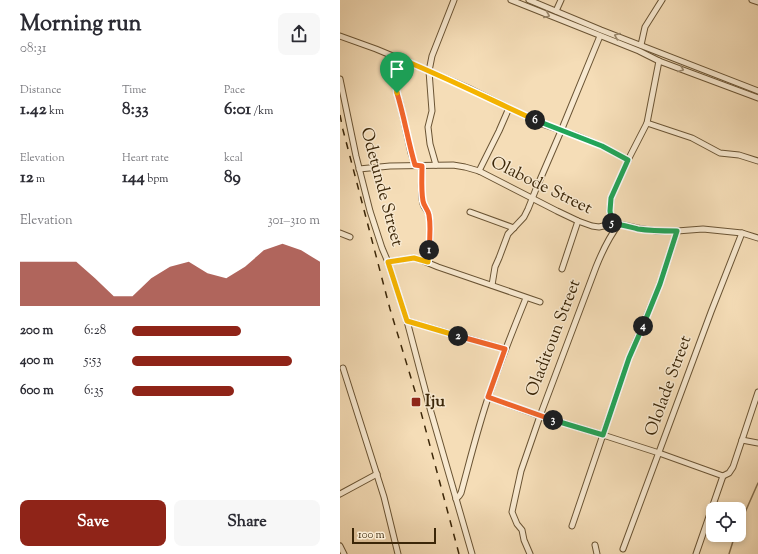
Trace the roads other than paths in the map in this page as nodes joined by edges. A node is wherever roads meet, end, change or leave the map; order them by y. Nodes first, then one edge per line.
1 (454, 0) edge
2 (511, 0) edge
3 (529, 0) edge
4 (561, 0) edge
5 (662, 0) edge
6 (752, 0) edge
7 (758, 2) edge
8 (556, 11) junction
9 (340, 36) edge
10 (600, 36) junction
11 (641, 45) junction
12 (396, 57) junction
13 (659, 61) junction
14 (429, 71) junction
15 (340, 79) edge
16 (758, 91) edge
17 (758, 98) edge
18 (509, 108) junction
19 (647, 123) junction
20 (561, 131) junction
21 (628, 160) junction
22 (758, 161) edge
23 (415, 165) junction
24 (436, 165) junction
25 (422, 166) junction
26 (359, 169) junction
27 (479, 171) junction
28 (532, 199) junction
29 (470, 212) dead end
30 (578, 221) junction
31 (612, 224) junction
32 (619, 224) junction
33 (514, 228) junction
34 (677, 231) junction
35 (340, 233) edge
36 (742, 233) junction
37 (350, 237) dead end
38 (758, 238) edge
39 (388, 262) junction
40 (428, 262) junction
41 (562, 269) dead end
42 (492, 285) junction
43 (526, 298) junction
44 (540, 302) dead end
45 (407, 321) junction
46 (505, 349) junction
47 (344, 368) dead end
48 (758, 392) edge
49 (488, 397) junction
50 (540, 416) junction
51 (603, 435) junction
52 (742, 440) junction
53 (758, 442) edge
54 (659, 453) junction
55 (376, 474) junction
56 (723, 476) junction
57 (340, 494) edge
58 (456, 499) junction
59 (572, 526) dead end
60 (595, 545) dead end
61 (340, 546) edge
62 (623, 549) dead end
63 (344, 554) edge
64 (398, 554) edge
65 (472, 554) edge
66 (530, 554) edge
67 (597, 554) edge
68 (696, 554) edge

1 - 14 street
2 -> 10 street
3 - 8 street
4 - 8 street
5 - 11 street
6 - 7 street
11 -> 8 street
9 - 12 street
10 - 13 street
10 - 20 street
11 - 16 street
12 - 14 street
12 - 23 street
13 -> 17 street
13 - 19 street
14 - 18 street
14 - 24 street
15 - 26 street, Odetunde Street
18 - 20 street
18 - 27 street
19 - 21 street
19 - 22 street
20 - 21 street
20 - 28 street
21 - 31 street
23 - 25 street, Olabode Street
23 - 26 street, Olabode Street
24 - 25 street, Olabode Street
24 - 27 street, Olabode Street
25 - 40 street
26 - 39 street, Odetunde Street
27 - 28 street, Olabode Street
28 - 30 street, Olabode Street
28 - 33 street
29 - 33 street
30 - 31 street, Olabode Street
30 - 41 street
31 - 32 street, Olabode Street
32 - 34 street, Olabode Street
32 - 50 street, Oladitoun Street
33 - 42 street
34 - 36 street, Olabode Street
34 - 51 street
35 - 37 street
36 - 38 street, Olabode Street
36 - 54 street, Ololade Street
39 - 40 street
39 - 45 street, Odetunde Street
40 - 42 street
42 - 43 street
43 - 44 street
43 - 46 street
45 - 46 street
45 - 58 street, Odetunde Street
46 - 49 street
47 - 55 street
48 - 52 street
49 - 50 street
49 - 58 street
50 - 51 street
50 - 66 street, Oladitoun Street
51 - 54 street
51 - 59 street
52 - 53 street
52 - 56 street
54 - 56 street
54 - 62 street, Ololade Street
55 - 57 street
55 - 64 street
56 - 68 street
58 - 65 street, Odetunde Street
60 - 67 street
61 - 63 street

